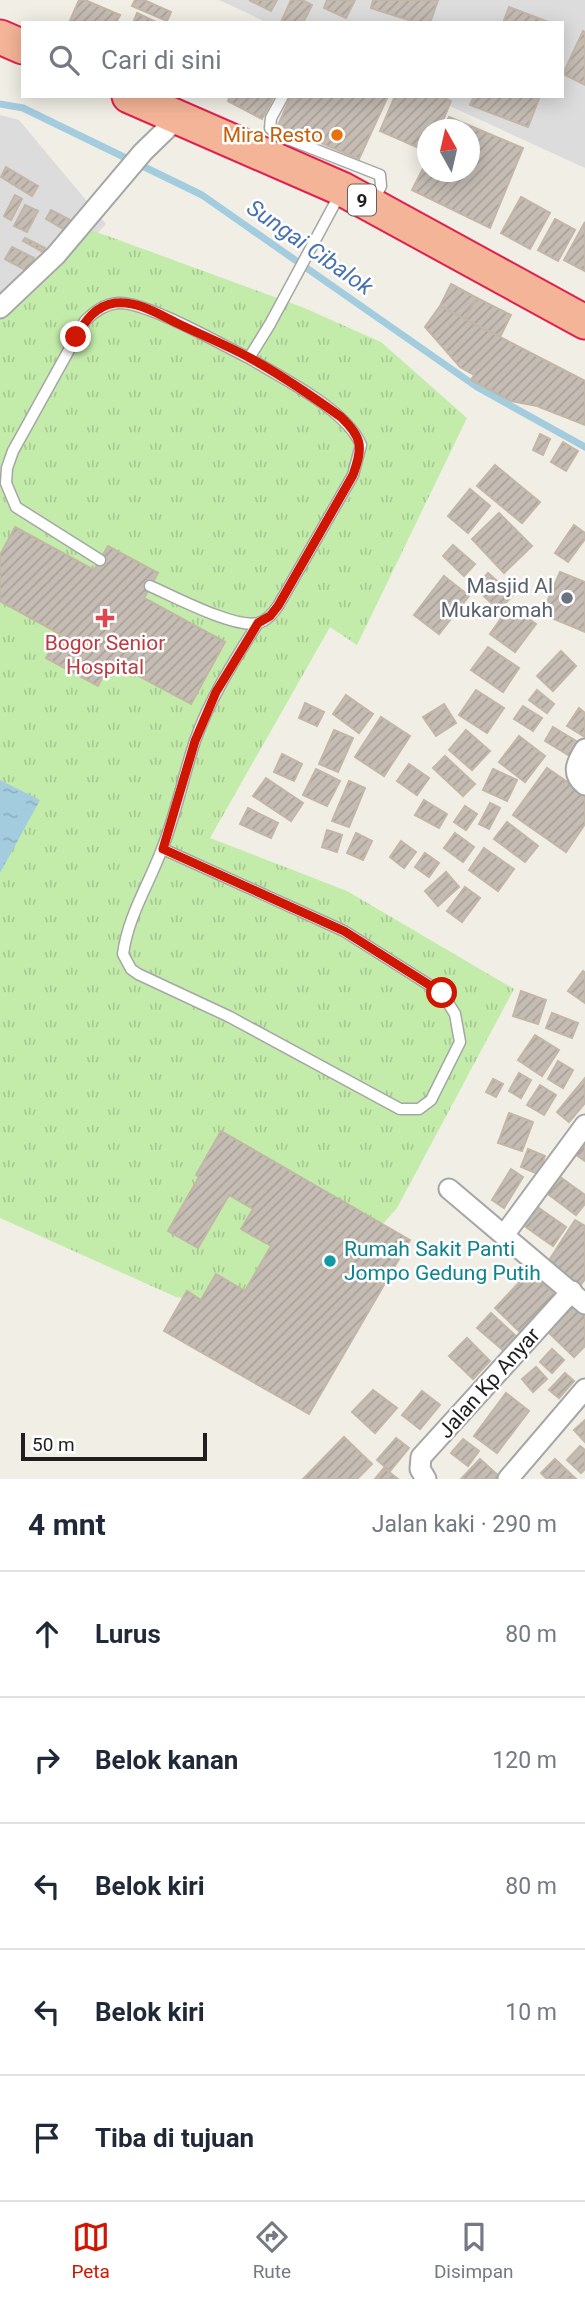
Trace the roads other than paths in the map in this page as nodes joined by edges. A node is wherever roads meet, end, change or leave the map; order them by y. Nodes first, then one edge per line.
1 (0, 37) edge
2 (21, 46) edge
3 (133, 98) edge
4 (282, 98) edge
5 (178, 118) junction
6 (342, 189) junction
7 (371, 205) junction
8 (0, 308) edge
9 (585, 321) edge
10 (249, 358) junction
11 (100, 560) dead end
12 (150, 586) dead end
13 (258, 623) junction
14 (585, 749) edge
15 (585, 785) edge
16 (163, 849) junction
17 (585, 1125) edge
18 (449, 1189) dead end
19 (504, 1235) junction
20 (579, 1298) edge
21 (585, 1389) edge
22 (426, 1479) edge
23 (508, 1479) edge

1 - 2 highway
3 - 5 highway, 9
4 - 7 lane
5 - 6 highway, 9
5 - 8 street
6 - 7 highway, 9
6 - 10 lane
7 - 9 highway, 9
10 - 11 lane
10 - 13 lane
12 - 13 lane
13 - 16 lane
14 - 15 street
16 - 16 lane
17 - 19 street
18 - 19 street
19 - 20 street
20 - 22 street, Jalan Kp Anyar
21 - 23 street

